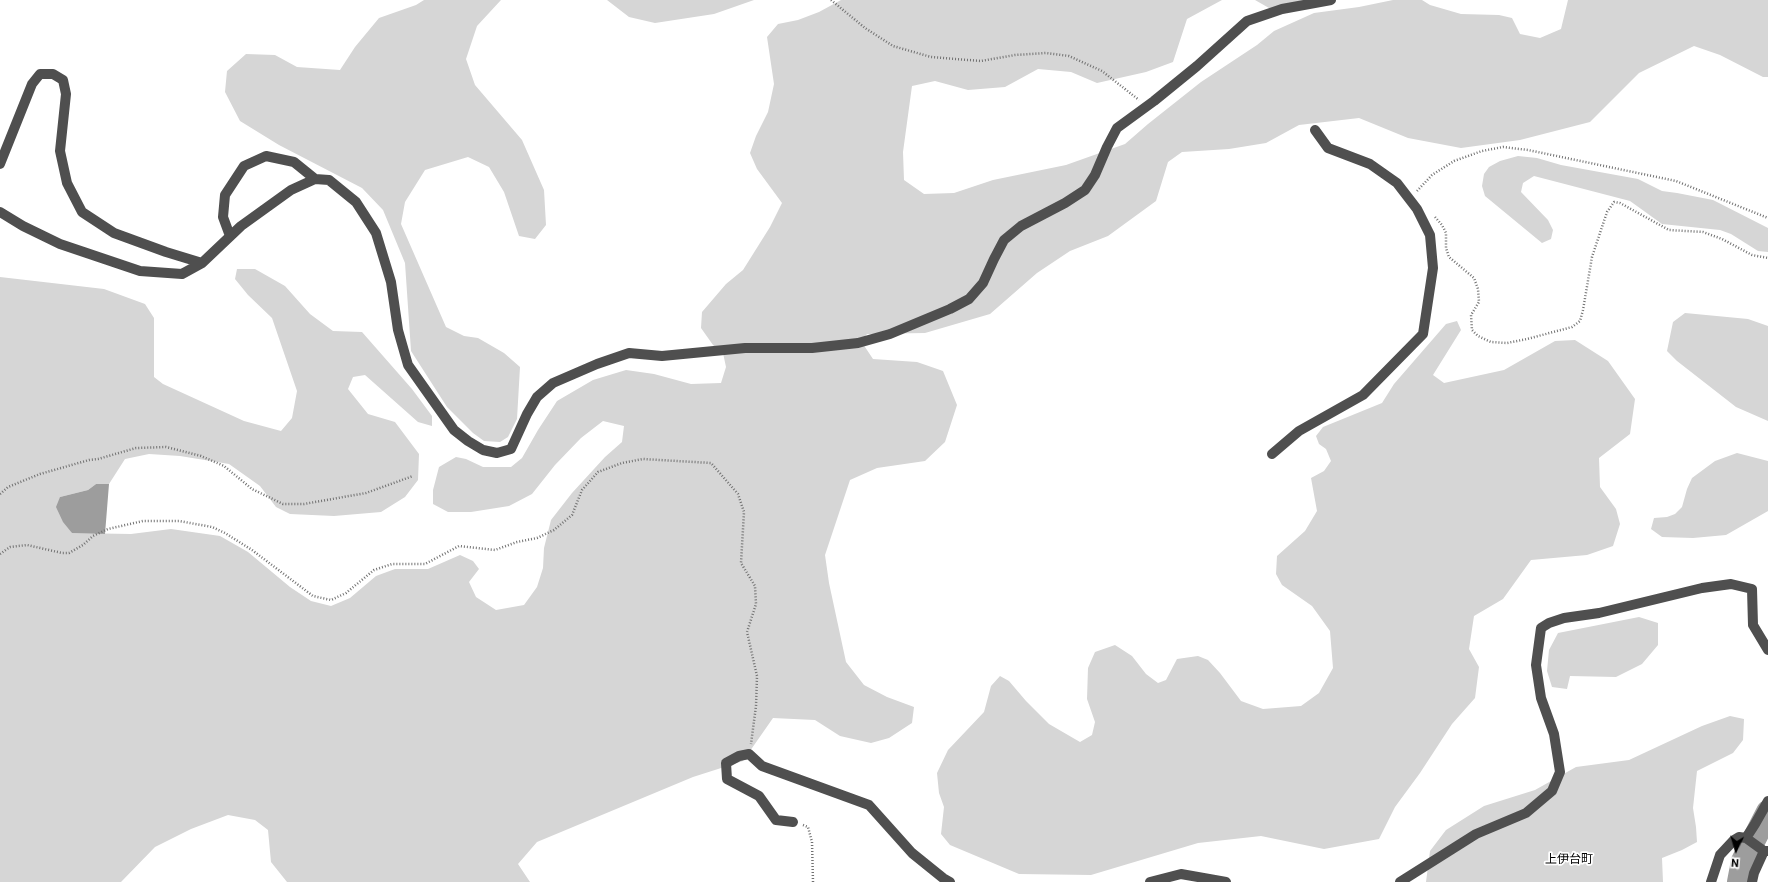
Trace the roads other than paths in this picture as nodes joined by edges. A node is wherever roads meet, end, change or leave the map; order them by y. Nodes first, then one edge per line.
1 (1331, 0) edge
2 (1315, 130) dead end
3 (0, 164) edge
4 (316, 179) junction
5 (0, 212) edge
6 (230, 236) junction
7 (202, 263) junction
8 (1272, 454) dead end
9 (1768, 650) edge
10 (1768, 801) edge
11 (793, 822) road end
12 (1748, 839) junction
13 (1764, 850) edge
14 (950, 882) edge
15 (1150, 882) edge
16 (1226, 882) edge
17 (1400, 882) edge
18 (1711, 882) edge
19 (1752, 882) edge

1 - 4 street
2 - 8 street
3 - 7 street
4 - 6 street
4 - 6 street
5 - 7 street
6 - 7 street
9 - 17 street
10 - 12 street
11 - 14 street
12 - 13 street
12 - 18 street
13 - 19 street
15 - 16 street

